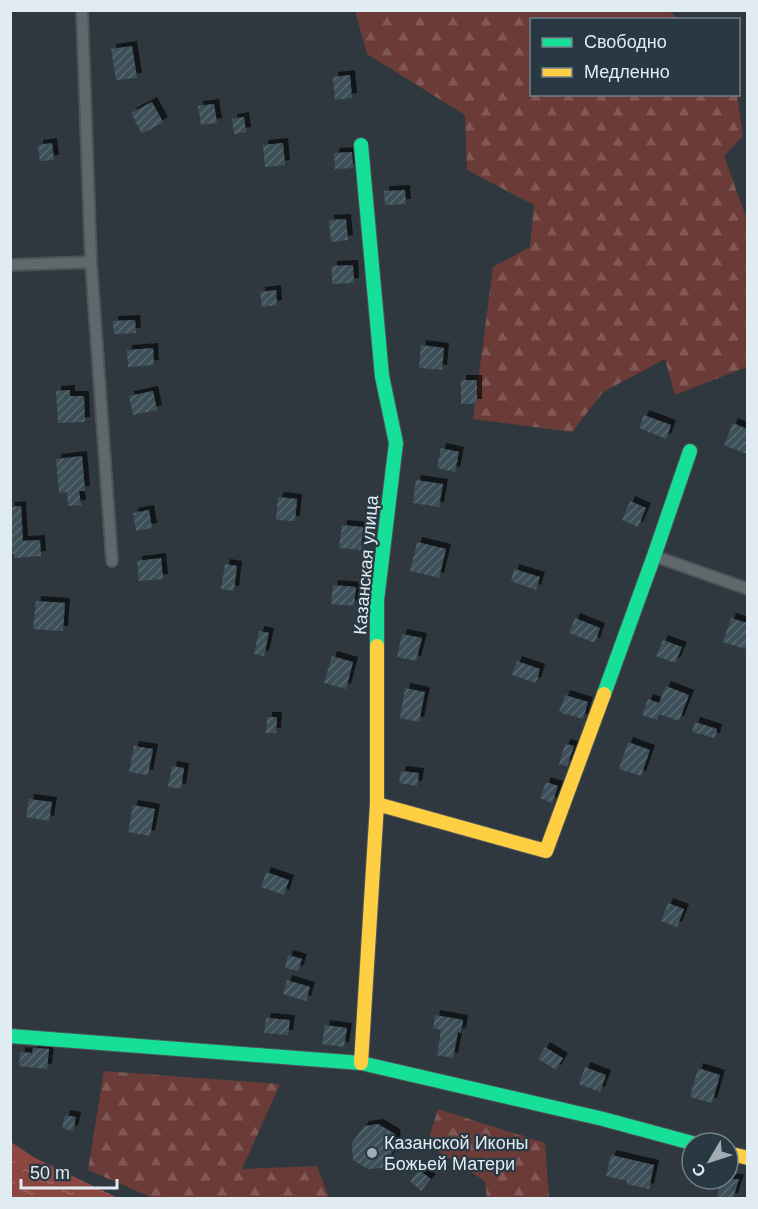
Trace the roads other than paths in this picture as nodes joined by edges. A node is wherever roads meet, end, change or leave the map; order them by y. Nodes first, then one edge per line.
1 (82, 10) edge
2 (361, 145) dead end
3 (91, 262) junction
4 (10, 265) edge
5 (690, 451) dead end
6 (654, 556) junction
7 (112, 561) dead end
8 (747, 589) edge
9 (377, 804) junction
10 (10, 1036) edge
11 (362, 1063) junction
12 (680, 1140) edge

1 - 3 street
2 - 9 street, Казанская улица
3 - 4 street
3 - 7 street
5 - 6 street
6 - 8 street
6 - 9 street
9 - 11 street, Казанская улица
10 - 11 street
11 - 12 street

